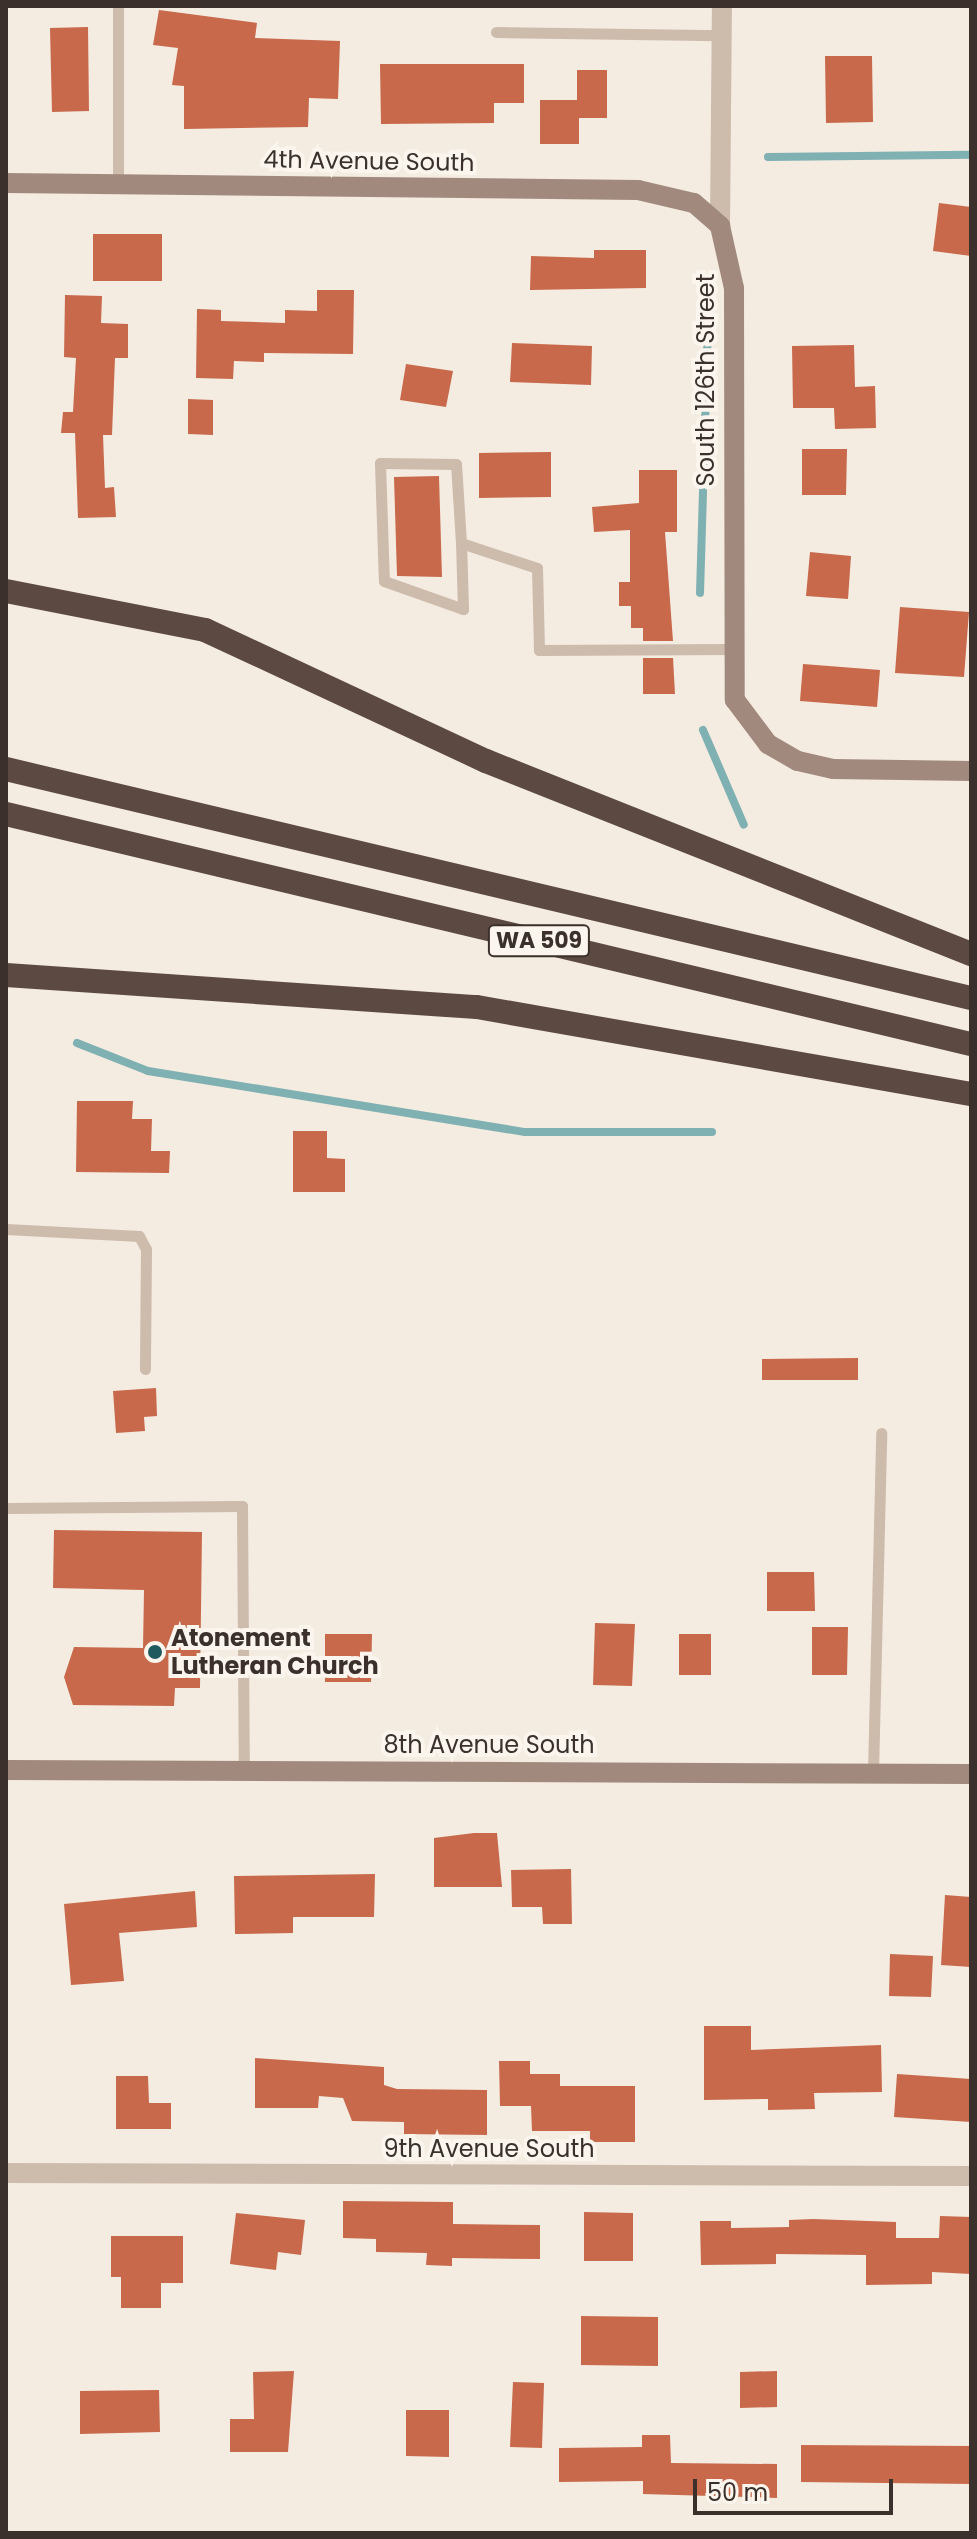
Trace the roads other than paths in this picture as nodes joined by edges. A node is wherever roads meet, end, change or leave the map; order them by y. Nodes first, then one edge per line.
1 (118, 6) edge
2 (722, 6) edge
3 (496, 32) dead end
4 (722, 35) junction
5 (6, 183) edge
6 (118, 184) junction
7 (720, 226) junction
8 (461, 543) junction
9 (6, 591) edge
10 (731, 649) junction
11 (6, 769) edge
12 (971, 771) edge
13 (6, 814) edge
14 (971, 954) edge
15 (6, 975) edge
16 (971, 998) edge
17 (971, 1044) edge
18 (971, 1094) edge
19 (6, 1229) edge
20 (145, 1369) dead end
21 (881, 1433) dead end
22 (6, 1508) edge
23 (6, 1770) edge
24 (244, 1771) junction
25 (873, 1772) junction
26 (971, 1774) edge
27 (6, 2173) edge
28 (971, 2176) edge

1 - 6 lane
2 - 4 street, South 126th Street
3 - 4 lane
4 - 7 street, South 126th Street
5 - 6 street, 4th Avenue South
6 - 7 street, 4th Avenue South
7 - 10 street, South 126th Street
8 - 8 lane
8 - 10 lane
9 - 14 highway
10 - 12 street, South 126th Street
11 - 16 highway, WA 509
13 - 17 highway, WA 509
15 - 18 highway
19 - 20 lane
21 - 25 lane
22 - 24 lane
23 - 24 street, 8th Avenue South
24 - 25 street, 8th Avenue South
25 - 26 street, 8th Avenue South
27 - 28 street, 9th Avenue South

